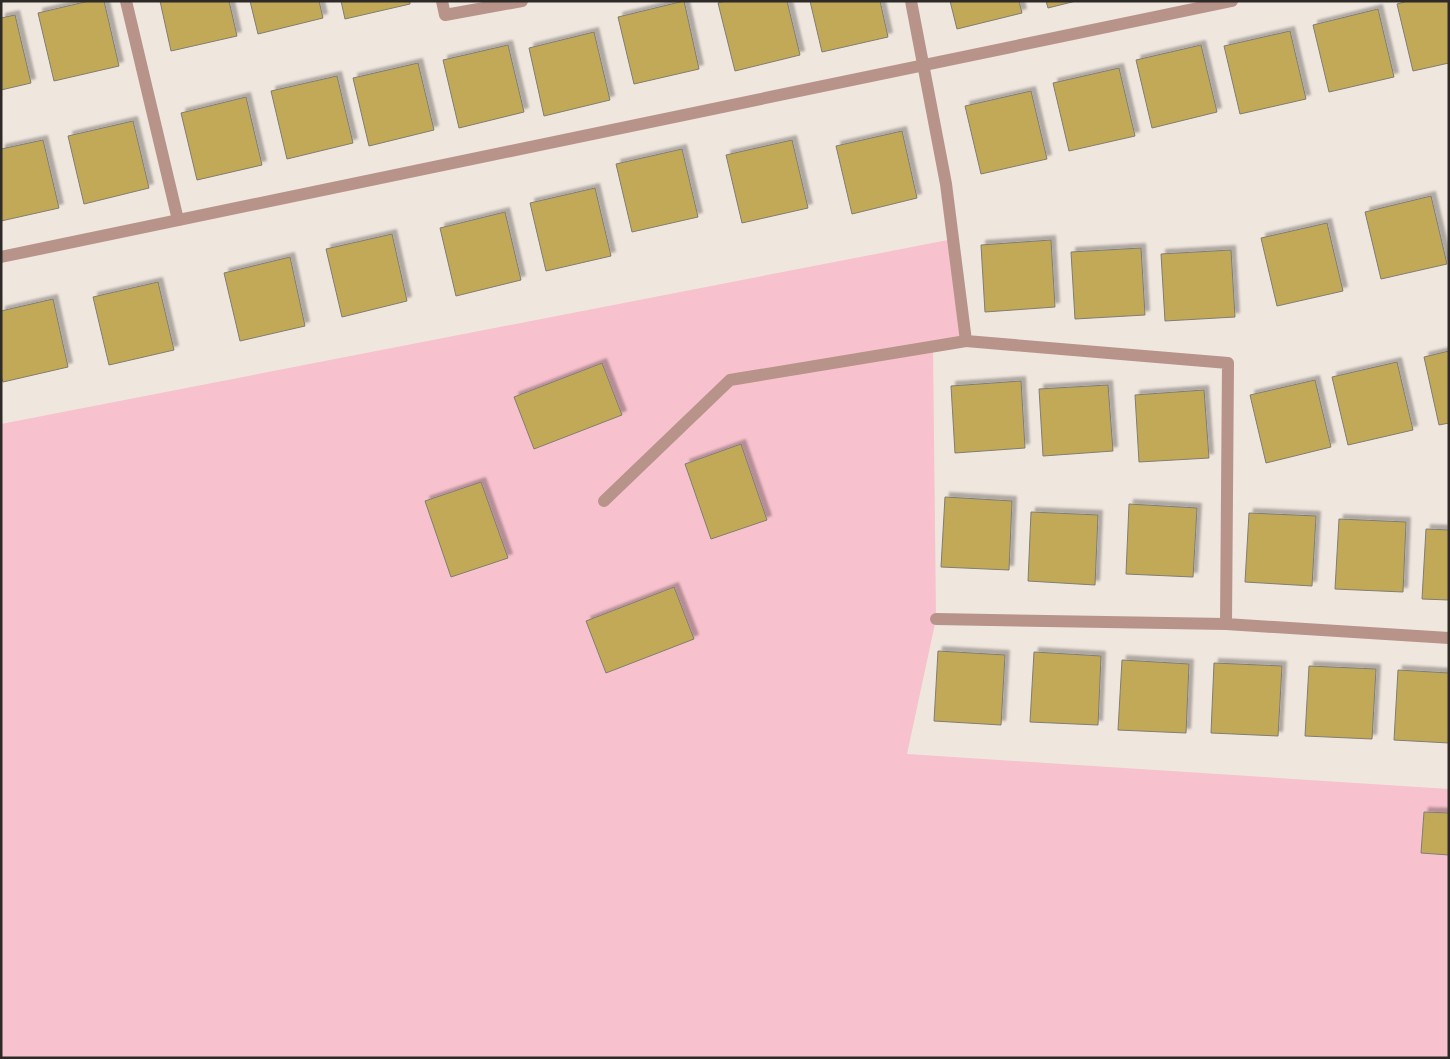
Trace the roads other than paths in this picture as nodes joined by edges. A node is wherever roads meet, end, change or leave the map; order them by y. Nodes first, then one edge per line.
1 (126, 1) edge
2 (442, 1) edge
3 (522, 1) edge
4 (911, 1) edge
5 (1232, 1) edge
6 (924, 66) junction
7 (178, 220) junction
8 (1, 257) edge
9 (966, 341) junction
10 (604, 501) dead end
11 (936, 619) dead end
12 (1226, 624) junction
13 (1449, 638) edge

1 - 7 street
2 - 3 street
4 - 6 street
5 - 6 street
6 - 7 street
6 - 9 street
7 - 8 street
9 - 10 street
9 - 12 street
11 - 12 street
12 - 13 street

